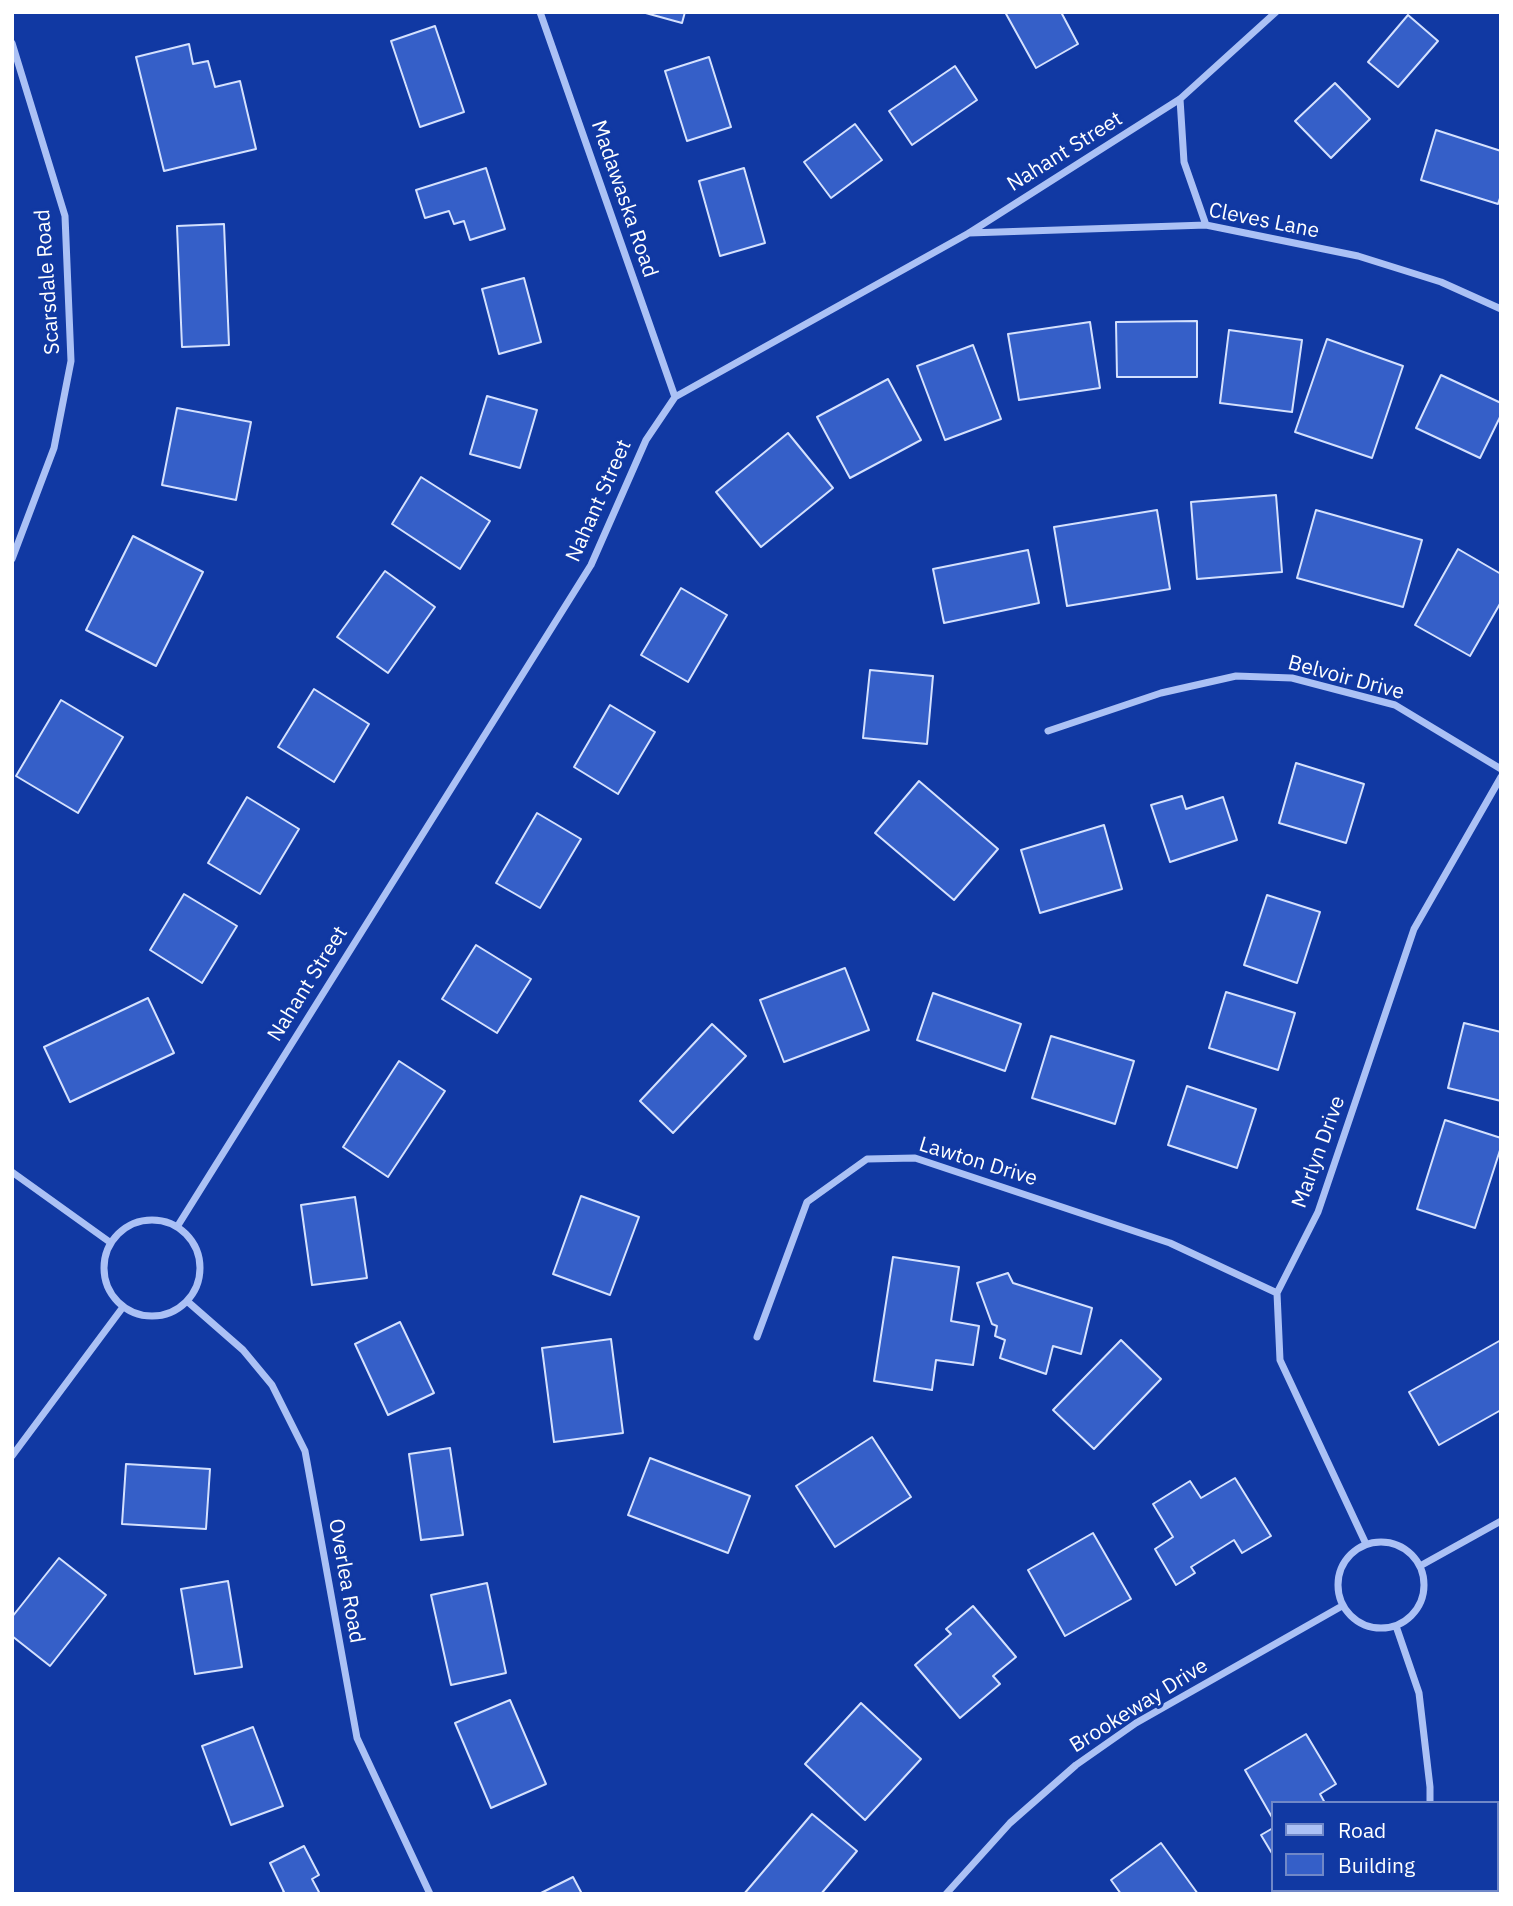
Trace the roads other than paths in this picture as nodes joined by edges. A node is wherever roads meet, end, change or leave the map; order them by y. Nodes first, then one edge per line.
1 (540, 12) edge
2 (1276, 12) edge
3 (12, 43) edge
4 (1180, 99) junction
5 (1206, 225) junction
6 (969, 233) junction
7 (1501, 309) edge
8 (675, 397) junction
9 (12, 559) edge
10 (1048, 731) dead end
11 (1501, 769) edge
12 (1501, 777) edge
13 (12, 1172) edge
14 (177, 1227) junction
15 (111, 1243) junction
16 (1277, 1293) junction
17 (187, 1301) junction
18 (123, 1307) junction
19 (757, 1337) dead end
20 (12, 1456) edge
21 (1501, 1521) edge
22 (1366, 1544) junction
23 (1420, 1566) junction
24 (1342, 1606) junction
25 (1396, 1626) junction
26 (1430, 1801) edge
27 (430, 1894) edge
28 (946, 1894) edge

1 - 8 street, Madawaska Road
2 - 4 street, Nahant Street
3 - 9 street, Scarsdale Road
4 - 5 street
4 - 6 street, Nahant Street
5 - 6 street, Cleves Lane
5 - 7 street, Cleves Lane
6 - 8 street, Nahant Street
8 - 14 street, Nahant Street
10 - 11 street, Belvoir Drive
12 - 16 street, Marlyn Drive
13 - 15 street
14 - 15 street
14 - 17 street
15 - 18 street
16 - 19 street, Lawton Drive
16 - 22 street, Marlyn Drive
17 - 18 street
17 - 27 street, Overlea Road
18 - 20 street
21 - 23 street
22 - 23 street
22 - 24 street
23 - 25 street
24 - 25 street
24 - 28 street, Brookeway Drive
25 - 26 street

